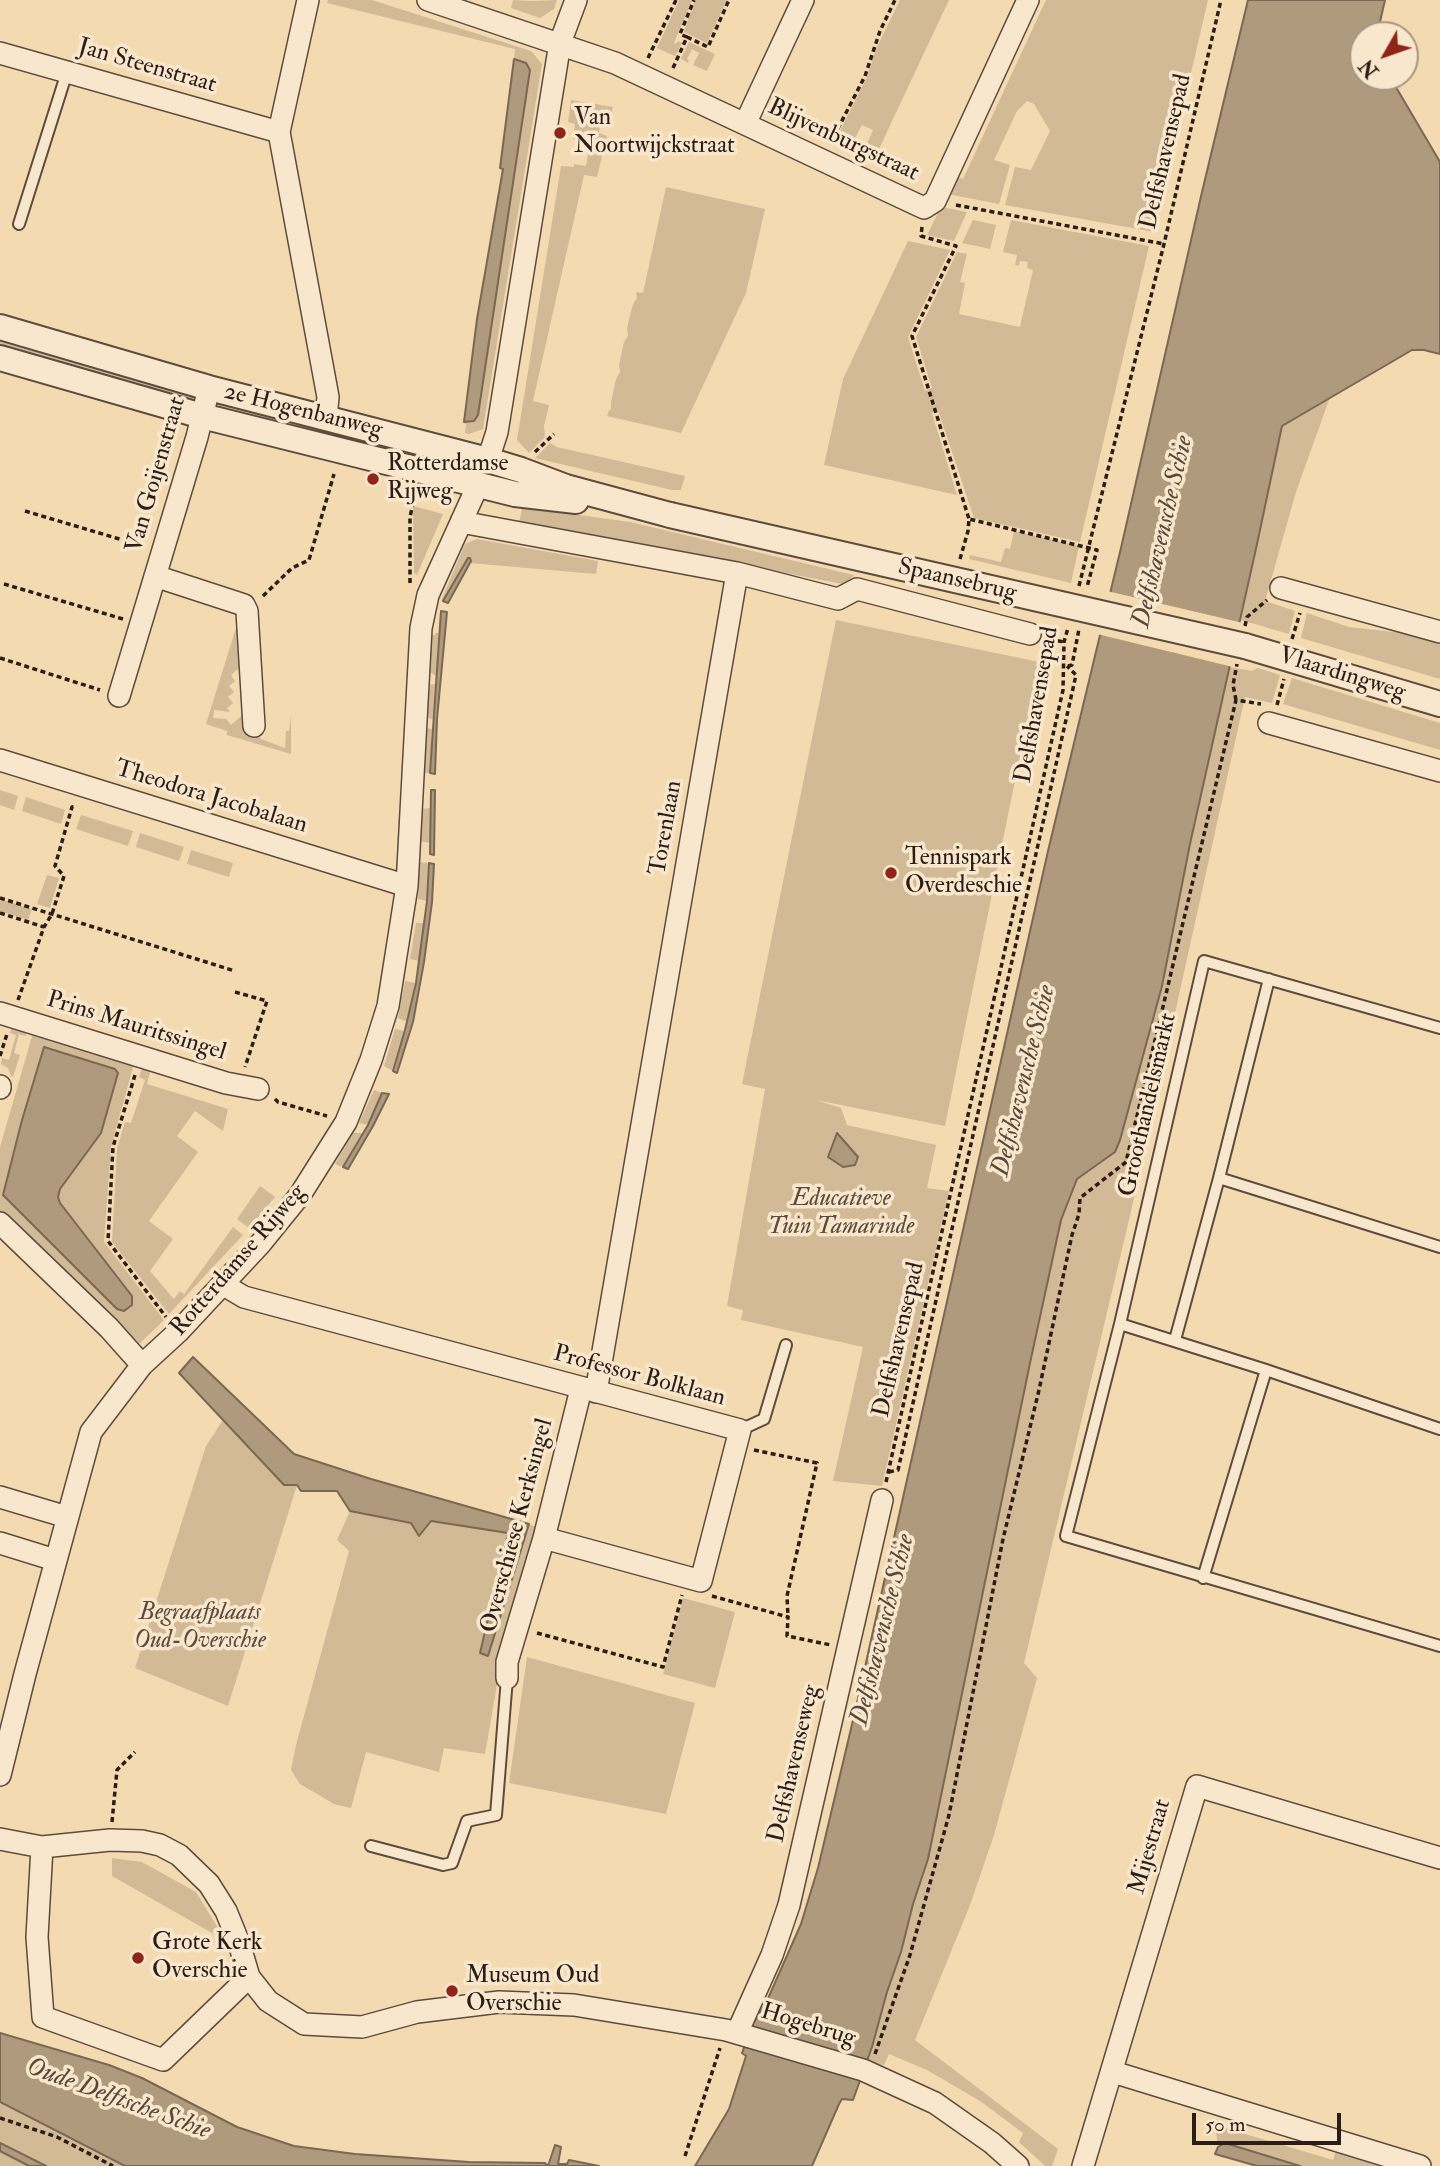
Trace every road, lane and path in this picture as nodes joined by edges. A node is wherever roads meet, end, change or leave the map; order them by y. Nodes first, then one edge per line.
1 (308, 0) edge
2 (428, 0) edge
3 (576, 0) edge
4 (676, 0) edge
5 (694, 0) edge
6 (729, 0) edge
7 (803, 0) edge
8 (895, 0) edge
9 (1028, 0) edge
10 (1221, 0) edge
11 (687, 37) junction
12 (560, 43) junction
13 (0, 53) edge
14 (66, 72) junction
15 (640, 75) junction
16 (664, 87) junction
17 (745, 124) junction
18 (279, 132) junction
19 (822, 159) junction
20 (930, 204) junction
21 (19, 224) dead end
22 (1164, 244) junction
23 (0, 327) edge
24 (0, 358) edge
25 (209, 388) junction
26 (202, 416) junction
27 (326, 418) junction
28 (318, 445) junction
29 (488, 460) junction
30 (334, 474) dead end
31 (478, 485) junction
32 (25, 511) dead end
33 (670, 515) junction
34 (969, 519) junction
35 (461, 522) junction
36 (1089, 548) junction
37 (162, 551) junction
38 (958, 565) dead end
39 (737, 573) junction
40 (155, 576) junction
41 (4, 584) dead end
42 (1087, 587) dead end
43 (1281, 587) dead end
44 (1077, 595) dead end
45 (247, 611) junction
46 (1301, 612) dead end
47 (1070, 619) dead end
48 (1080, 624) dead end
49 (140, 625) junction
50 (1440, 632) edge
51 (1030, 634) dead end
52 (1290, 645) dead end
53 (1245, 646) joint
54 (0, 659) edge
55 (1065, 666) junction
56 (1286, 673) dead end
57 (119, 696) joint
58 (1440, 704) edge
59 (1269, 712) junction
60 (254, 726) dead end
61 (0, 760) edge
62 (1440, 771) edge
63 (83, 786) junction
64 (407, 887) junction
65 (0, 898) edge
66 (0, 913) edge
67 (52, 914) junction
68 (44, 927) junction
69 (235, 971) dead end
70 (1269, 979) junction
71 (235, 992) dead end
72 (6, 1015) edge
73 (1440, 1028) edge
74 (141, 1055) junction
75 (0, 1056) edge
76 (249, 1086) junction
77 (346, 1122) junction
78 (1219, 1178) junction
79 (0, 1223) edge
80 (1440, 1247) edge
81 (222, 1284) junction
82 (1120, 1324) junction
83 (178, 1332) junction
84 (1175, 1340) junction
85 (786, 1345) dead end
86 (142, 1365) junction
87 (1266, 1370) junction
88 (588, 1390) junction
89 (1440, 1429) edge
90 (738, 1438) junction
91 (888, 1472) junction
92 (0, 1497) edge
93 (882, 1500) joint
94 (67, 1517) junction
95 (544, 1538) junction
96 (0, 1544) edge
97 (55, 1560) junction
98 (1203, 1578) junction
99 (694, 1579) junction
100 (788, 1617) junction
101 (518, 1627) junction
102 (1440, 1646) edge
103 (849, 1648) junction
104 (507, 1678) joint
105 (135, 1752) dead end
106 (0, 1775) edge
107 (0, 1839) edge
108 (110, 1840) junction
109 (371, 1846) dead end
110 (42, 1847) junction
111 (1440, 1858) edge
112 (248, 1977) junction
113 (737, 2033) junction
114 (865, 2072) junction
115 (1113, 2072) junction
116 (0, 2118) edge
117 (685, 2156) dead end
118 (113, 2166) edge
119 (1018, 2166) edge
120 (1083, 2166) edge
121 (1419, 2166) edge

1 - 18 street
2 - 12 street, Blijvenburgstraat
3 - 12 street
4 - 15 path
5 - 11 path
6 - 11 path
7 - 17 street
8 - 19 path
9 - 20 street
10 - 22 path, Delfshavensepad
11 - 16 path
12 - 15 street, Blijvenburgstraat
12 - 29 street
13 - 14 street, Jan Steenstraat
14 - 18 street, Jan Steenstraat
14 - 21 lane
15 - 16 street, Blijvenburgstraat
16 - 17 street, Blijvenburgstraat
17 - 19 street, Blijvenburgstraat
18 - 27 street
19 - 20 street, Blijvenburgstraat
20 - 22 path
20 - 34 path
22 - 36 path, Delfshavensepad
23 - 25 street, 2e Hogenbanweg
24 - 26 street, 2e Hogenbanweg
25 - 26 street, Van Goijenstraat
25 - 27 street, 2e Hogenbanweg
26 - 28 street, 2e Hogenbanweg
26 - 37 street, Van Goijenstraat
27 - 28 street
27 - 29 street, 2e Hogenbanweg
28 - 31 street, 2e Hogenbanweg
29 - 31 street
29 - 33 street, 2e Hogenbanweg
30 - 45 path
31 - 33 street, 2e Hogenbanweg
31 - 35 street, Rotterdamse Rijweg
32 - 37 path
33 - 53 street, Spaansebrug, bridge
34 - 36 path
34 - 38 path
35 - 39 street
35 - 64 street, Rotterdamse Rijweg
36 - 42 path
36 - 44 path, Delfshavensepad
37 - 40 street, Van Goijenstraat
39 - 51 street
39 - 88 street, Torenlaan
40 - 45 street, Van Goijenstraat
40 - 49 street, Van Goijenstraat
41 - 49 path
43 - 50 street
45 - 60 street
46 - 52 path
47 - 55 path, Delfshavensepad
48 - 55 path
49 - 57 street, Van Goijenstraat
53 - 58 street, Vlaardingweg
54 - 57 path
55 - 91 path, Delfshavensepad
55 - 91 path
56 - 59 path
59 - 62 street
59 - 114 path
61 - 63 street, Theodora Jacobalaan
63 - 64 street, Theodora Jacobalaan
63 - 67 path
64 - 77 street, Rotterdamse Rijweg
65 - 67 path
66 - 68 path
67 - 68 path
67 - 69 path
68 - 72 path
70 - 73 lane, Groothandelsmarkt
70 - 78 lane
70 - 82 lane, Groothandelsmarkt
71 - 76 path
72 - 74 street, Prins Mauritssingel
72 - 75 path
74 - 76 street, Prins Mauritssingel
74 - 83 path
76 - 77 path
77 - 81 street, Rotterdamse Rijweg
78 - 80 lane
78 - 84 lane
79 - 86 street
81 - 83 street, Rotterdamse Rijweg
81 - 88 street, Professor Bolklaan
82 - 84 lane
82 - 98 lane, Groothandelsmarkt
83 - 86 street, Rotterdamse Rijweg
84 - 87 lane
85 - 90 lane
86 - 94 street, Rotterdamse Rijweg
87 - 89 lane
87 - 98 lane
88 - 90 street, Professor Bolklaan
88 - 95 street, Overschiese Kerksingel
90 - 99 street, Professor Bolklaan
90 - 100 path
91 - 93 path, Delfshavensepad
92 - 94 street
93 - 103 street, Delfshavenseweg
94 - 97 street, Rotterdamse Rijweg
95 - 99 street
95 - 101 street, Overschiese Kerksingel
96 - 97 street
97 - 106 street, Rotterdamse Rijweg
98 - 102 lane, Groothandelsmarkt
99 - 100 path
99 - 101 path
100 - 103 path
101 - 104 street, Overschiese Kerksingel
103 - 113 street, Delfshavenseweg
104 - 109 lane
105 - 108 path
107 - 110 street
108 - 110 street
108 - 112 street
110 - 112 street
111 - 115 street, Mijestraat
112 - 113 street, Hogebrug
113 - 114 street, Hogebrug
113 - 117 path
114 - 119 street, Hogebrug
115 - 120 street, Mijestraat
115 - 121 street
116 - 118 path

